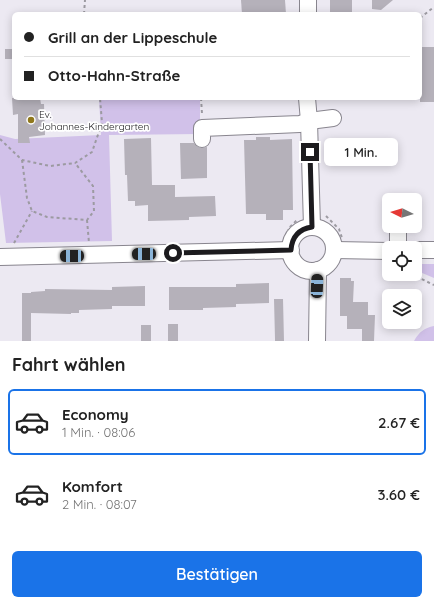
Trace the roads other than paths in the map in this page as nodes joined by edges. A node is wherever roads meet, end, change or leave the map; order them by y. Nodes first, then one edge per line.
1 (308, 0) edge
2 (308, 12) edge
3 (307, 100) edge
4 (333, 118) dead end
5 (310, 121) junction
6 (202, 133) road end
7 (312, 227) junction
8 (291, 250) junction
9 (335, 250) junction
10 (382, 250) edge
11 (422, 250) edge
12 (434, 250) edge
13 (0, 257) edge
14 (318, 270) junction
15 (320, 337) edge

1 - 2 street
3 - 5 street
4 - 5 street
5 - 6 street
5 - 7 street
7 - 8 street
7 - 9 street
8 - 13 street
8 - 14 street
9 - 10 street
9 - 14 street
11 - 12 street
14 - 15 street

